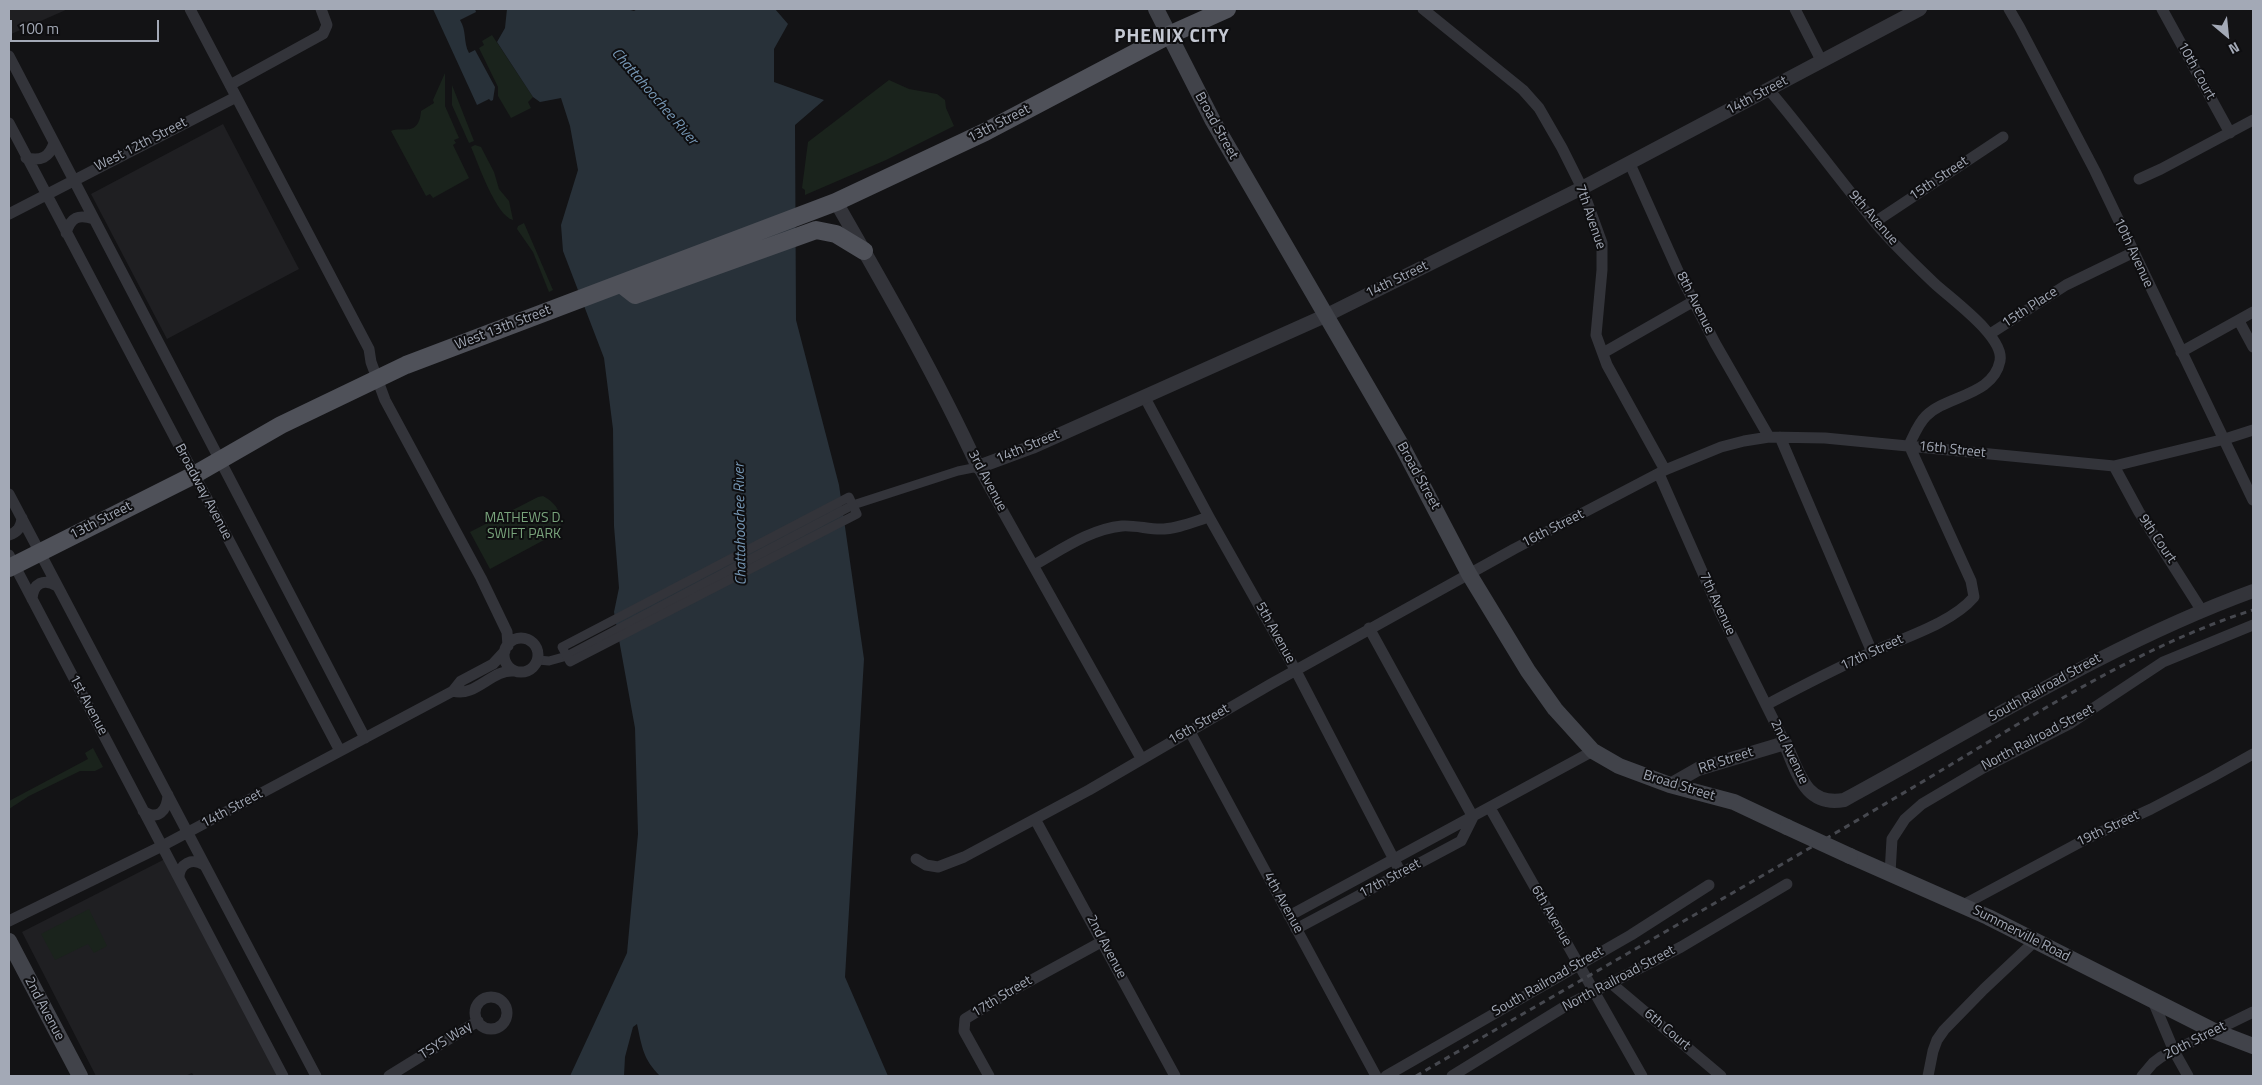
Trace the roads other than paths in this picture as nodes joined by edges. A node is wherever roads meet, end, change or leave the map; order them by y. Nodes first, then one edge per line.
1 (190, 9) edge
2 (321, 9) edge
3 (1156, 9) edge
4 (1198, 9) edge
5 (1226, 9) edge
6 (1424, 9) edge
7 (1795, 9) edge
8 (1920, 9) edge
9 (2009, 9) edge
10 (2162, 9) edge
11 (1169, 35) junction
12 (9, 56) edge
13 (1822, 62) junction
14 (230, 85) junction
15 (1769, 90) junction
16 (236, 97) junction
17 (2253, 120) edge
18 (9, 123) edge
19 (2230, 133) junction
20 (2003, 137) dead end
21 (54, 143) junction
22 (26, 158) junction
23 (1630, 164) junction
24 (2139, 179) dead end
25 (73, 180) junction
26 (1582, 188) junction
27 (46, 194) junction
28 (831, 204) junction
29 (9, 214) edge
30 (94, 219) junction
31 (1874, 222) junction
32 (66, 233) junction
33 (864, 251) junction
34 (2132, 253) junction
35 (621, 284) junction
36 (1694, 302) junction
37 (2253, 312) edge
38 (1327, 315) junction
39 (2238, 321) junction
40 (1990, 334) junction
41 (2253, 347) edge
42 (2181, 352) junction
43 (1602, 353) junction
44 (1144, 396) junction
45 (2253, 430) edge
46 (1774, 437) junction
47 (2225, 439) junction
48 (1909, 445) junction
49 (220, 460) junction
50 (2114, 466) junction
51 (978, 467) junction
52 (1662, 472) junction
53 (194, 475) junction
54 (9, 494) edge
55 (2253, 500) edge
56 (1209, 517) junction
57 (22, 518) junction
58 (9, 535) edge
59 (40, 552) junction
60 (10, 563) edge
61 (1034, 565) junction
62 (1469, 574) junction
63 (58, 586) junction
64 (2253, 591) edge
65 (32, 599) junction
66 (2202, 611) junction
67 (2253, 625) edge
68 (1369, 628) junction
69 (507, 632) junction
70 (521, 638) junction
71 (506, 649) junction
72 (1872, 652) junction
73 (566, 656) junction
74 (538, 660) junction
75 (514, 671) junction
76 (1296, 671) junction
77 (452, 691) junction
78 (1766, 705) junction
79 (1189, 730) junction
80 (365, 738) junction
81 (1785, 743) junction
82 (340, 751) junction
83 (1593, 751) junction
84 (2253, 754) edge
85 (1141, 758) junction
86 (1670, 785) junction
87 (168, 796) junction
88 (1844, 800) joint
89 (1490, 808) junction
90 (143, 811) junction
91 (1473, 817) junction
92 (1035, 819) junction
93 (1787, 827) joint
94 (188, 833) junction
95 (162, 846) junction
96 (916, 859) dead end
97 (1393, 859) junction
98 (204, 865) junction
99 (1400, 873) junction
100 (1890, 873) junction
101 (178, 878) junction
102 (1787, 884) dead end
103 (1709, 886) dead end
104 (1963, 905) junction
105 (1289, 916) junction
106 (9, 921) edge
107 (1296, 929) junction
108 (9, 941) edge
109 (1103, 941) junction
110 (2035, 941) junction
111 (1578, 964) junction
112 (1612, 984) junction
113 (1593, 993) junction
114 (2153, 1001) junction
115 (2253, 1012) edge
116 (478, 1021) dead end
117 (2214, 1031) junction
118 (2253, 1046) edge
119 (2174, 1051) junction
120 (80, 1076) edge
121 (283, 1076) edge
122 (315, 1076) edge
123 (389, 1076) edge
124 (989, 1076) edge
125 (1175, 1076) edge
126 (1376, 1076) edge
127 (1386, 1076) edge
128 (1452, 1076) edge
129 (1642, 1076) edge
130 (1721, 1076) edge
131 (1928, 1076) edge
132 (2142, 1076) edge
133 (2188, 1076) edge

1 - 14 street
2 - 14 street
3 - 11 main road, Broad Street
4 - 11 main road, 13th Street
5 - 11 main road, 13th Street
6 - 26 street, 7th Avenue
7 - 13 street
8 - 13 street, 14th Street
9 - 34 street, 10th Avenue
10 - 19 street, 10th Court
11 - 28 main road, 13th Street
11 - 38 main road, Broad Street
12 - 21 street
13 - 15 street, 14th Street
14 - 16 street
15 - 23 street, 14th Street
15 - 31 street, 9th Avenue
16 - 25 street, West 12th Street
16 - 69 street
17 - 19 street
18 - 22 street, Broadway Avenue
19 - 24 street
20 - 31 street, 15th Street
21 - 22 street
21 - 25 street
22 - 27 street, Broadway Avenue
23 - 26 street, 14th Street
23 - 36 street, 8th Avenue
25 - 27 street, West 12th Street
25 - 30 street
26 - 38 street, 14th Street
26 - 43 street, 7th Avenue
27 - 29 street, West 12th Street
27 - 32 street, Broadway Avenue
28 - 33 street, 3rd Avenue
28 - 35 main road, West 13th Street
30 - 32 street
30 - 49 street
31 - 40 street, 9th Avenue
32 - 53 street, Broadway Avenue
33 - 35 main road
33 - 51 street, 3rd Avenue
34 - 40 street, 15th Place
34 - 42 street, 10th Avenue
35 - 49 main road, West 13th Street
36 - 43 street
36 - 46 street, 8th Avenue
37 - 39 street
38 - 44 street, 14th Street
38 - 62 main road, Broad Street
39 - 41 street
39 - 42 street
40 - 48 street, 15th Place
42 - 47 street, 10th Avenue
43 - 52 street, 7th Avenue
44 - 51 street, 14th Street
44 - 56 street, 5th Avenue
45 - 47 street, 16th Street
46 - 48 street, 16th Street
46 - 52 street, 16th Street
46 - 72 street, 8th Avenue
47 - 50 street, 16th Street
47 - 55 street, 10th Avenue
48 - 50 street, 16th Street
48 - 72 street, 17th Street
49 - 53 main road, West 13th Street
49 - 80 street
50 - 66 street, 9th Court
51 - 61 street, 3rd Avenue
51 - 73 street, 14th Street
52 - 62 street, 16th Street
52 - 78 street, 7th Avenue
53 - 59 main road, 13th Street
53 - 82 street, Broadway Avenue
54 - 57 street, 1st Avenue
56 - 61 street
56 - 76 street, 5th Avenue
57 - 58 street
57 - 59 street, 1st Avenue
59 - 60 main road, 13th Street
59 - 63 street, 1st Avenue
60 - 65 street, 1st Avenue
61 - 85 street, 3rd Avenue
62 - 68 street, 16th Street
62 - 83 main road, Broad Street
63 - 65 street
63 - 87 street, 1st Avenue
64 - 66 street, South Railroad Street
65 - 90 street, 1st Avenue
66 - 88 street, South Railroad Street
67 - 100 street, North Railroad Street
68 - 76 street, 16th Street
68 - 91 street
69 - 70 street
69 - 71 street
70 - 71 street, 14th Street
70 - 74 street
71 - 75 street
71 - 77 street, 14th Street
72 - 78 street, 17th Street
73 - 73 street, bridge
73 - 74 street
74 - 75 street, 14th Street
75 - 77 street, 14th Street
76 - 79 street, 16th Street
76 - 97 street, 5th Avenue
77 - 80 street, 14th Street
78 - 81 street, 2nd Avenue
79 - 85 street, 16th Street
79 - 105 street, 4th Avenue
80 - 82 street, 14th Street
81 - 86 street, RR Street
81 - 88 street, 2nd Avenue
82 - 94 street, 14th Street
83 - 86 main road, Broad Street
83 - 89 street, 17th Street
84 - 104 street, 19th Street
85 - 92 street, 16th Street
86 - 93 main road, Broad Street
87 - 90 street
87 - 94 street, 1st Avenue
89 - 91 street, 17th Street
89 - 111 street, 6th Avenue
90 - 95 street, 1st Avenue
91 - 97 street, 17th Street
91 - 99 street, 17th Street
92 - 96 street, 16th Street
92 - 109 street, 2nd Avenue
93 - 100 main road, Summerville Road, bridge
94 - 95 street, 14th Street
94 - 98 street, 1st Avenue
95 - 101 street, 1st Avenue
95 - 106 street, 14th Street
97 - 99 street, 5th Avenue
97 - 105 street, 17th Street
98 - 101 street
98 - 122 street, 1st Avenue
99 - 107 street, 17th Street
100 - 104 main road, Summerville Road
101 - 121 street, 1st Avenue
102 - 112 street, North Railroad Street
103 - 111 street, South Railroad Street
104 - 110 main road, Summerville Road
105 - 107 street, 4th Avenue
107 - 126 street, 4th Avenue
108 - 120 main road, 2nd Avenue
109 - 124 street, 17th Street
109 - 125 street, 2nd Avenue
110 - 114 main road, Summerville Road
110 - 131 street
111 - 113 street, 6th Avenue
111 - 127 street, South Railroad Street
112 - 113 street, North Railroad Street
112 - 130 street, 6th Court
113 - 128 street, North Railroad Street
113 - 129 street, 6th Avenue
114 - 117 main road, Summerville Road
114 - 119 street
115 - 117 street, 20th Street
116 - 123 street, TSYS Way
117 - 118 main road, Summerville Road
117 - 119 street, 20th Street
119 - 132 street, 20th Street
119 - 133 street

